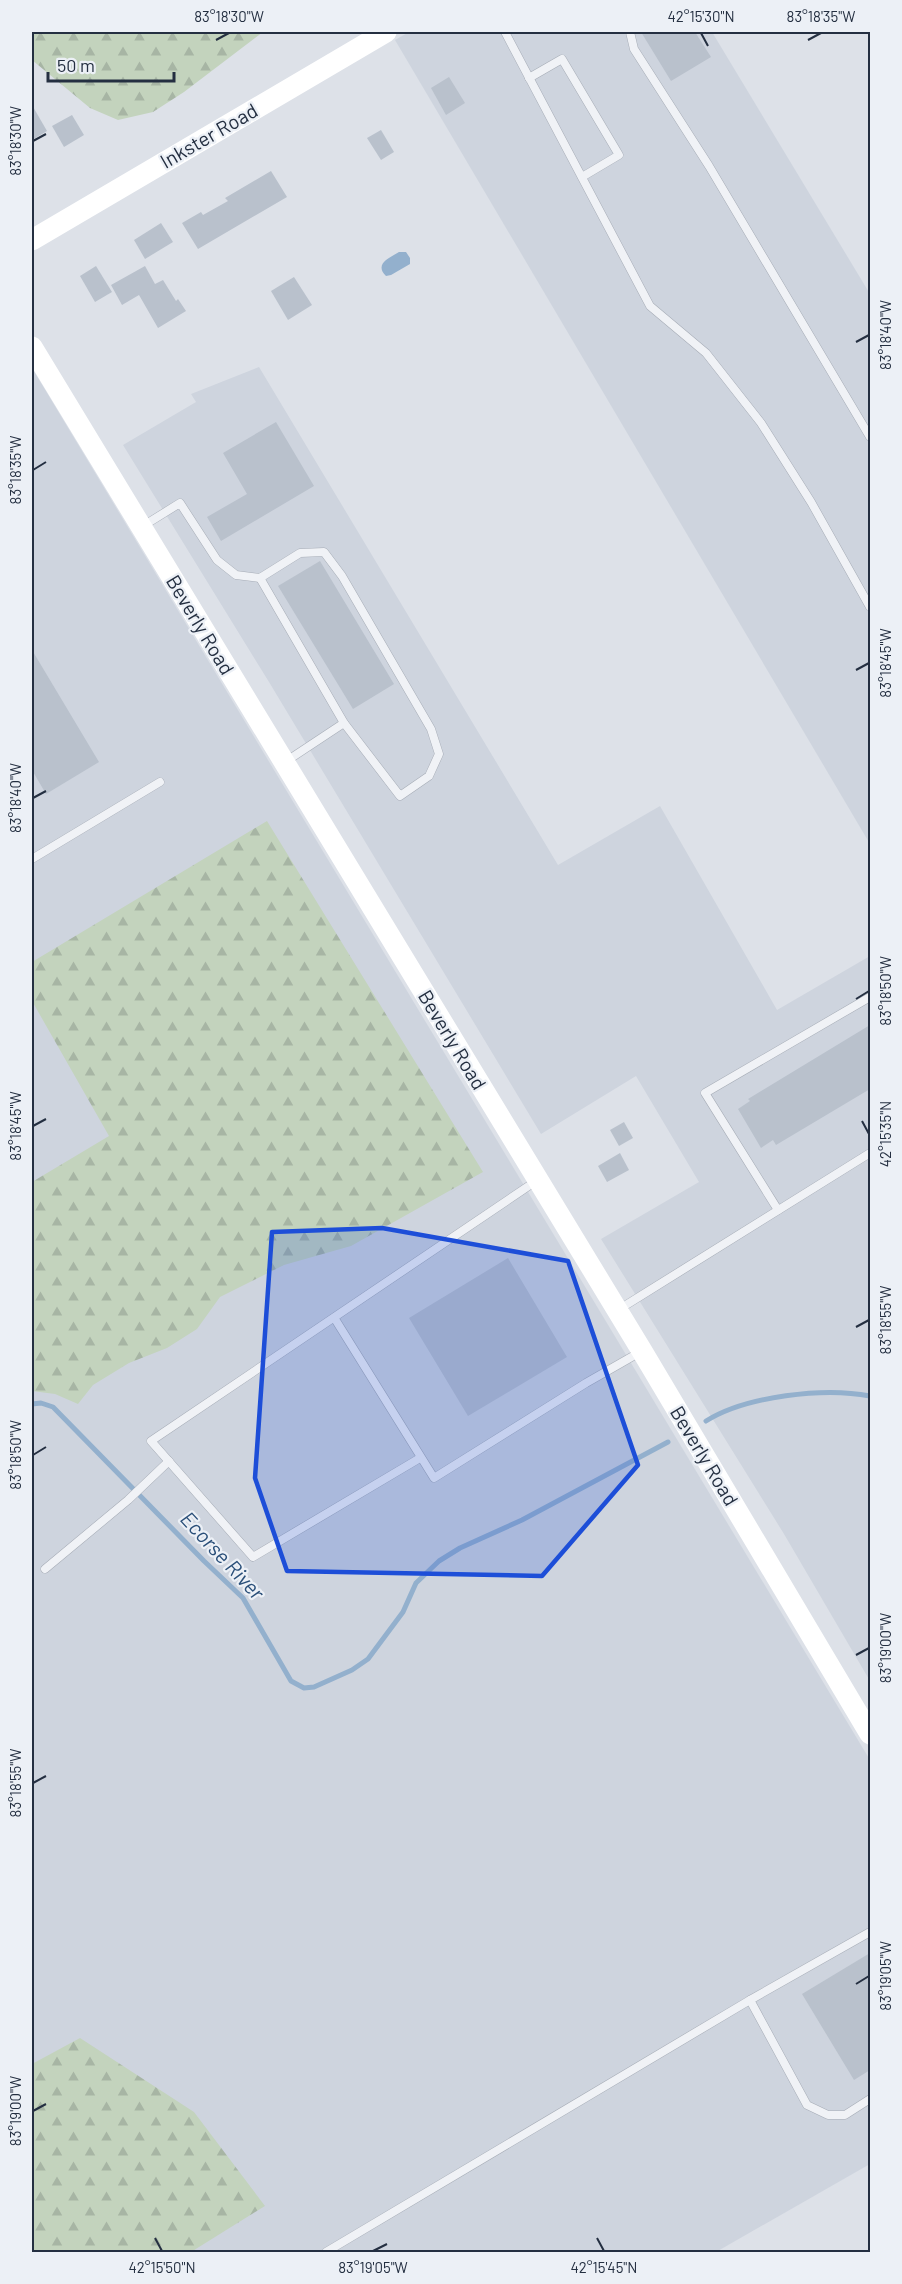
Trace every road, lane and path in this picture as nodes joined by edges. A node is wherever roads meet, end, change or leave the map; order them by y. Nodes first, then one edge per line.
1 (386, 32) edge
2 (505, 32) edge
3 (630, 32) edge
4 (529, 78) junction
5 (582, 177) junction
6 (32, 240) edge
7 (32, 347) edge
8 (870, 437) edge
9 (141, 528) junction
10 (260, 578) junction
11 (870, 607) edge
12 (344, 723) junction
13 (284, 763) junction
14 (160, 782) dead end
15 (32, 859) edge
16 (870, 997) edge
17 (870, 1152) edge
18 (538, 1180) junction
19 (778, 1210) junction
20 (617, 1311) junction
21 (335, 1319) junction
22 (642, 1351) junction
23 (420, 1458) junction
24 (168, 1461) junction
25 (45, 1569) dead end
26 (870, 1732) edge
27 (870, 1932) edge
28 (750, 2000) junction
29 (870, 2099) edge
30 (326, 2253) edge

1 - 6 street, Inkster Road
2 - 4 lane
3 - 8 lane
4 - 5 lane
4 - 5 lane
5 - 11 lane
7 - 9 street, Beverly Road
9 - 10 lane
9 - 13 street, Beverly Road
10 - 12 lane
10 - 12 lane
12 - 13 lane
13 - 18 street, Beverly Road
14 - 15 lane
16 - 19 lane
17 - 19 lane
18 - 20 street, Beverly Road
18 - 21 lane
19 - 20 lane
20 - 22 street, Beverly Road
21 - 23 lane
21 - 24 lane
22 - 23 lane
22 - 26 street, Beverly Road
23 - 24 lane
24 - 25 lane
27 - 28 lane
28 - 29 lane
28 - 30 lane

